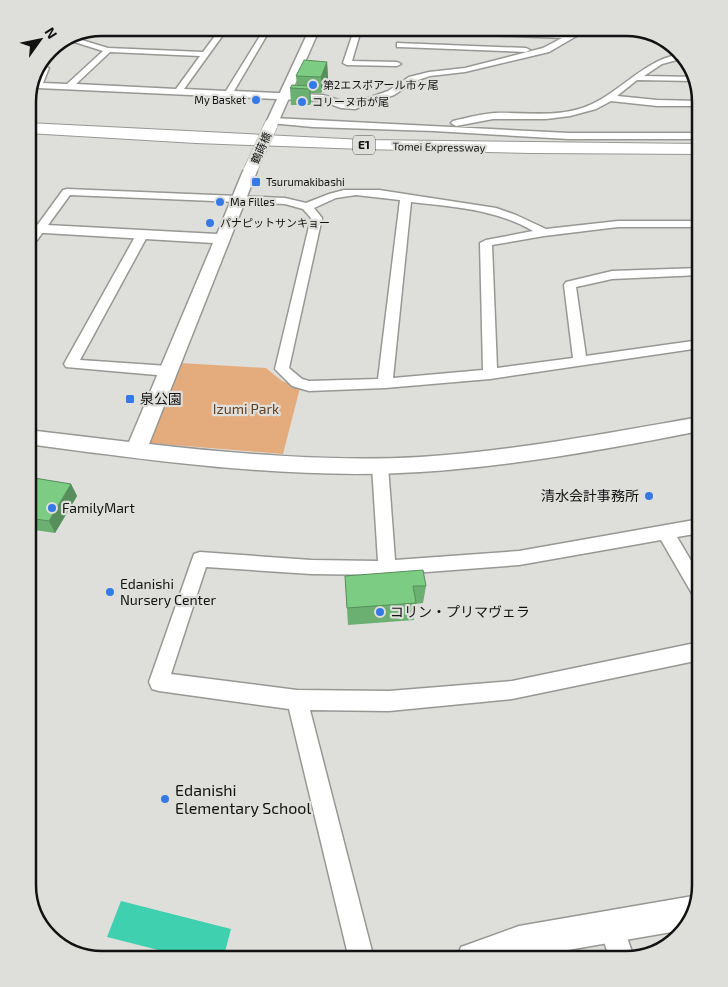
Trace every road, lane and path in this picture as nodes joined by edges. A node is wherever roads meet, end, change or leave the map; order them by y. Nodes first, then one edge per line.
1 (218, 36) edge
2 (263, 36) edge
3 (311, 36) edge
4 (355, 36) edge
5 (402, 36) edge
6 (571, 36) edge
7 (77, 41) edge
8 (400, 45) junction
9 (108, 50) junction
10 (546, 50) junction
11 (206, 54) junction
12 (674, 57) edge
13 (447, 59) junction
14 (44, 70) edge
15 (397, 70) junction
16 (637, 78) junction
17 (688, 79) edge
18 (412, 80) junction
19 (38, 85) edge
20 (38, 85) edge
21 (69, 86) junction
22 (178, 92) junction
23 (229, 93) junction
24 (284, 96) junction
25 (611, 98) junction
26 (692, 104) edge
27 (272, 123) junction
28 (36, 129) edge
29 (453, 129) junction
30 (692, 136) edge
31 (36, 142) edge
32 (692, 149) edge
33 (692, 162) edge
34 (406, 198) junction
35 (239, 199) junction
36 (307, 207) junction
37 (692, 224) edge
38 (36, 227) edge
39 (36, 229) edge
40 (544, 233) junction
41 (142, 235) junction
42 (223, 239) junction
43 (692, 272) edge
44 (692, 345) edge
45 (580, 362) junction
46 (168, 371) junction
47 (490, 374) junction
48 (385, 383) junction
49 (692, 425) edge
50 (36, 438) edge
51 (136, 450) junction
52 (380, 466) junction
53 (692, 528) edge
54 (666, 533) junction
55 (387, 568) junction
56 (692, 578) edge
57 (692, 653) edge
58 (297, 700) junction
59 (685, 913) edge
60 (610, 925) junction
61 (359, 951) edge
62 (496, 951) edge
63 (619, 951) edge

1 - 11 street
2 - 23 street
3 - 24 street, 鶴蒔橋
4 - 15 street
5 - 8 street
6 - 10 street
7 - 9 street
8 - 13 street
8 - 15 street
9 - 11 street
9 - 21 street
10 - 13 street
10 - 13 street
11 - 22 street
12 - 16 street
13 - 18 street
14 - 20 street
15 - 18 street
16 - 17 street
16 - 25 street
18 - 24 street
19 - 21 street
21 - 22 street
22 - 23 street
23 - 24 street
24 - 27 street, 鶴蒔橋
25 - 26 street
25 - 29 street
27 - 29 street
27 - 35 street, 鶴蒔橋, bridge
28 - 32 highway, Tomei Expressway / E1
29 - 30 street
31 - 33 highway, Tomei Expressway / E1
34 - 36 street
34 - 40 street
34 - 48 street
35 - 36 street
35 - 38 street
35 - 42 street, 鶴蒔橋
36 - 48 street
37 - 40 street
39 - 41 street
40 - 47 street
41 - 42 street
41 - 46 street
42 - 46 street, 鶴蒔橋
43 - 45 street
44 - 45 street
45 - 47 street
46 - 51 street, 鶴蒔橋
47 - 48 street
49 - 52 street
50 - 51 street
51 - 52 street
52 - 55 street
53 - 54 street
54 - 55 street
54 - 56 street
55 - 58 street
57 - 58 street
58 - 61 street
59 - 60 street
60 - 62 street
60 - 63 street

